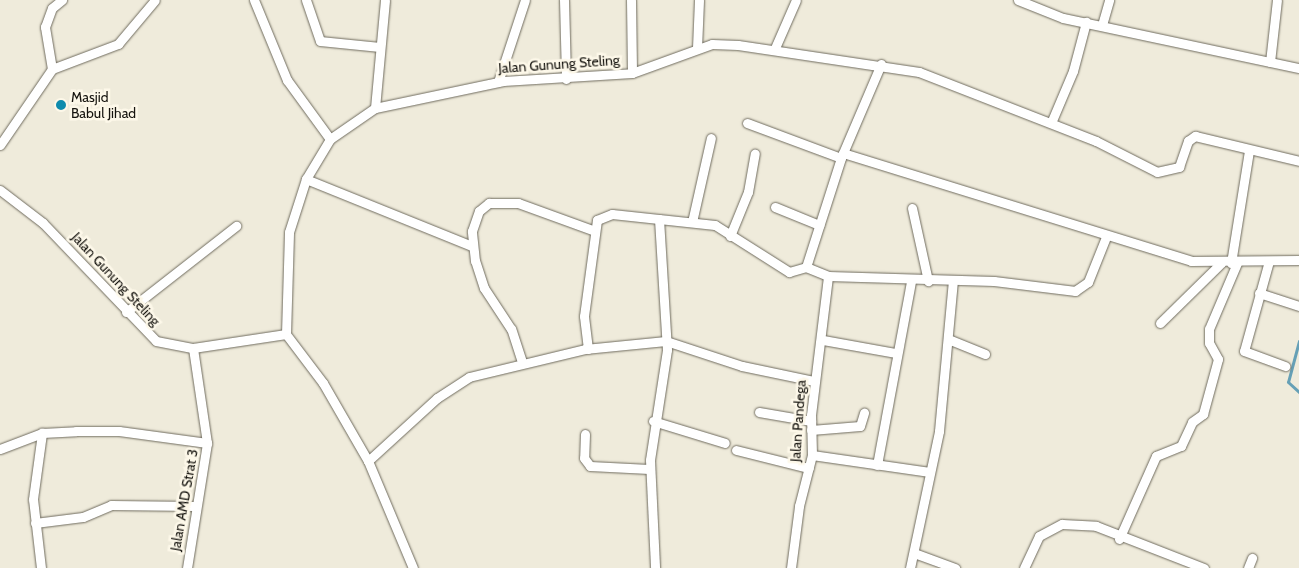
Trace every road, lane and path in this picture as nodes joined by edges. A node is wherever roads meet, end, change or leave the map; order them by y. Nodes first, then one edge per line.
1 (62, 0) edge
2 (155, 0) edge
3 (254, 0) edge
4 (306, 0) edge
5 (384, 0) edge
6 (526, 0) edge
7 (564, 0) edge
8 (631, 0) edge
9 (699, 0) edge
10 (796, 0) edge
11 (1018, 0) edge
12 (1108, 0) edge
13 (1277, 0) edge
14 (1086, 22) junction
15 (1102, 25) junction
16 (380, 47) junction
17 (697, 48) junction
18 (775, 48) junction
19 (1270, 62) junction
20 (881, 64) junction
21 (1299, 68) edge
22 (52, 69) junction
23 (632, 73) junction
24 (566, 79) junction
25 (498, 82) junction
26 (375, 108) junction
27 (747, 123) dead end
28 (1051, 123) junction
29 (711, 138) dead end
30 (330, 139) junction
31 (0, 145) edge
32 (1250, 151) junction
33 (755, 154) dead end
34 (842, 156) junction
35 (1299, 161) edge
36 (306, 179) junction
37 (0, 190) edge
38 (775, 207) dead end
39 (912, 208) dead end
40 (659, 219) junction
41 (692, 222) junction
42 (820, 225) junction
43 (236, 226) dead end
44 (595, 231) junction
45 (730, 236) junction
46 (1106, 237) junction
47 (472, 246) junction
48 (1299, 260) edge
49 (1269, 261) junction
50 (1221, 263) junction
51 (1234, 263) junction
52 (806, 267) junction
53 (828, 276) junction
54 (911, 281) junction
55 (928, 281) junction
56 (953, 281) junction
57 (1259, 293) junction
58 (1299, 306) edge
59 (126, 312) junction
60 (1160, 323) dead end
61 (286, 334) junction
62 (948, 339) junction
63 (823, 340) junction
64 (666, 341) junction
65 (193, 348) junction
66 (588, 349) junction
67 (895, 353) junction
68 (985, 354) dead end
69 (522, 362) junction
70 (1285, 366) dead end
71 (814, 381) junction
72 (759, 412) dead end
73 (864, 412) dead end
74 (653, 421) junction
75 (811, 425) junction
76 (42, 433) junction
77 (585, 434) dead end
78 (207, 443) junction
79 (725, 444) dead end
80 (0, 449) edge
81 (736, 450) dead end
82 (812, 454) junction
83 (368, 461) junction
84 (877, 465) junction
85 (809, 468) junction
86 (650, 469) junction
87 (930, 472) junction
88 (195, 506) junction
89 (35, 523) junction
90 (1120, 538) junction
91 (914, 553) junction
92 (1252, 558) dead end
93 (41, 568) edge
94 (187, 568) edge
95 (413, 568) edge
96 (656, 568) edge
97 (791, 568) edge
98 (910, 568) edge
99 (955, 568) edge
100 (1024, 568) edge
101 (1204, 568) edge
102 (1248, 568) edge

1 - 22 street
2 - 22 street
3 - 30 street
4 - 16 street
5 - 16 street
6 - 25 street
7 - 24 street
8 - 23 street
9 - 17 street
10 - 18 street
11 - 14 street
12 - 15 street
13 - 19 street
14 - 15 street
14 - 28 street
15 - 19 street
16 - 26 street
17 - 18 street, Jalan Gunung Steling
17 - 23 street, Jalan Gunung Steling
18 - 20 street, Jalan Gunung Steling
19 - 21 street
20 - 28 street, Jalan Gunung Steling
20 - 34 street
22 - 31 street
23 - 24 street, Jalan Gunung Steling
24 - 25 street, Jalan Gunung Steling
25 - 26 street, Jalan Gunung Steling
26 - 30 street, Jalan Gunung Steling
27 - 34 street
28 - 32 street, Jalan Gunung Steling
29 - 41 street
30 - 36 street, Jalan Gunung Steling
32 - 35 street
32 - 51 street
33 - 45 street
34 - 42 street
34 - 46 street
36 - 47 street
36 - 61 street, Jalan Gunung Steling
37 - 59 street, Jalan Gunung Steling
38 - 42 street
39 - 55 street
40 - 41 street
40 - 44 street
40 - 64 street
41 - 45 street
42 - 52 street
43 - 59 street
44 - 47 street
44 - 66 street
45 - 52 street
46 - 50 street
46 - 56 street
47 - 69 street
48 - 49 street
49 - 51 street
49 - 57 street
50 - 51 street
50 - 60 street
51 - 90 street
52 - 53 street
53 - 54 street
53 - 63 street, Jalan Pandega
54 - 55 street
54 - 67 street
55 - 56 street
56 - 62 street
57 - 58 street
57 - 70 street
59 - 65 street, Jalan Gunung Steling
61 - 65 street, Jalan Gunung Steling
61 - 83 street
62 - 68 street
62 - 87 street
63 - 67 street
63 - 71 street, Jalan Pandega
64 - 66 street
64 - 71 street
64 - 74 street
65 - 78 street, Jalan AMD Strat 3
66 - 69 street
67 - 84 street
69 - 83 street
71 - 75 street, Jalan Pandega
72 - 75 street
73 - 75 street
74 - 79 street
74 - 86 street
75 - 82 street, Jalan Pandega
76 - 78 street
76 - 80 street
76 - 89 street
77 - 86 street
78 - 88 street, Jalan AMD Strat 3
81 - 85 street
82 - 84 street
82 - 85 street, Jalan Pandega
83 - 95 street
84 - 87 street
85 - 97 street, Jalan Pandega
86 - 96 street
87 - 91 street
88 - 89 street
88 - 94 street, Jalan AMD Strat 3
89 - 93 street
90 - 100 street
90 - 101 street
91 - 98 street
91 - 99 street
92 - 102 street

